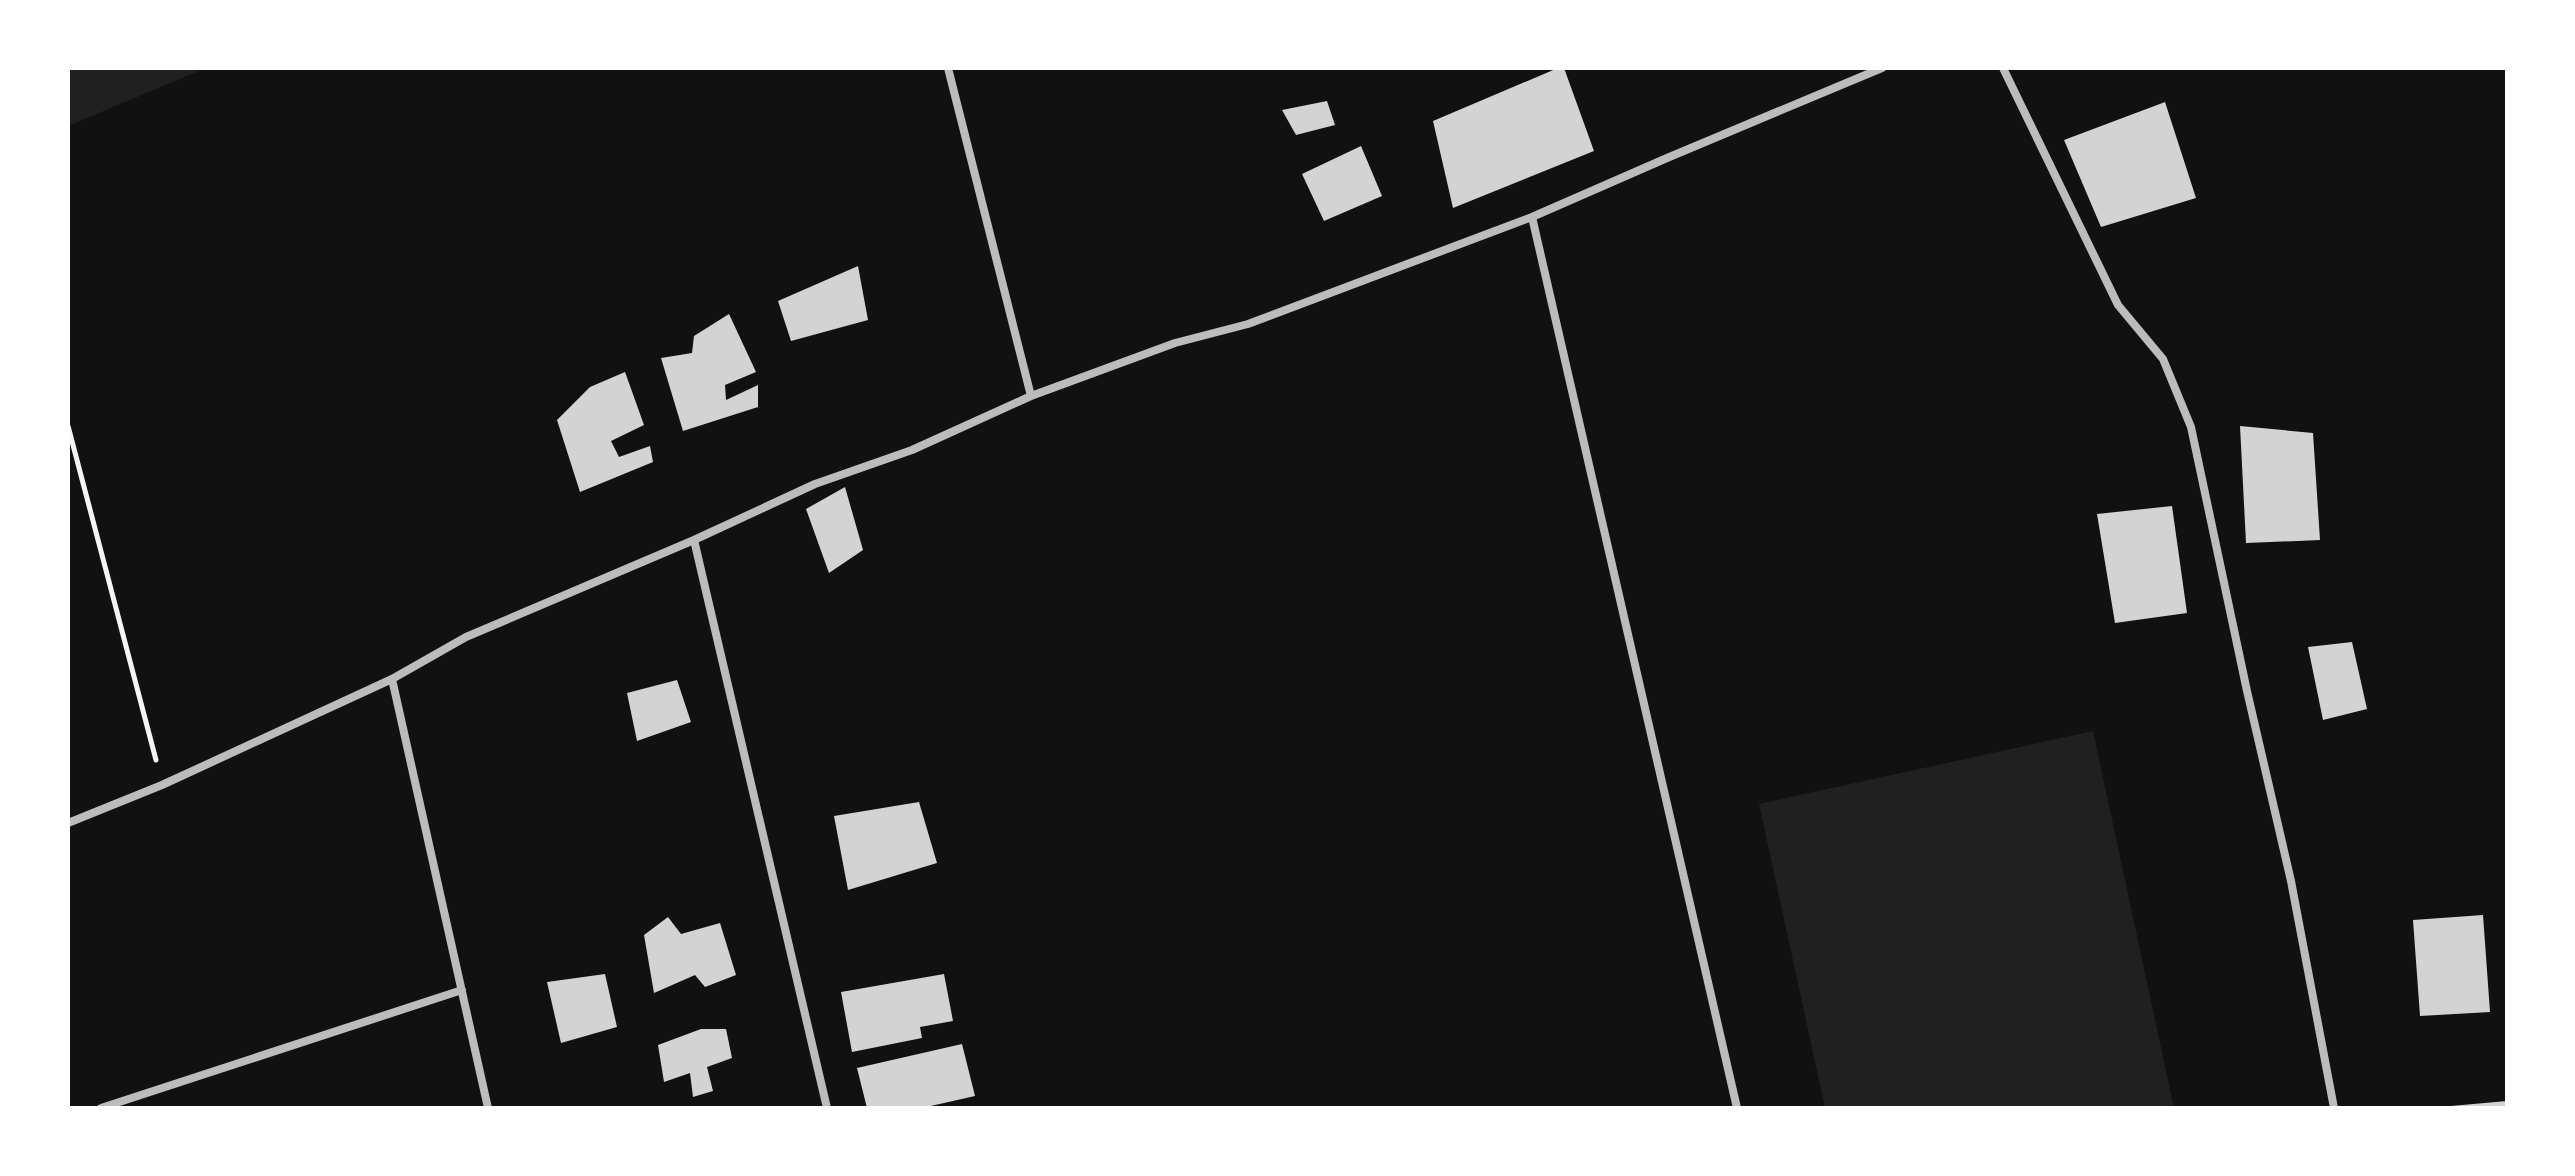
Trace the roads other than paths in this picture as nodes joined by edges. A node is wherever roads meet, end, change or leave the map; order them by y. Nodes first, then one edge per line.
1 (948, 68) edge
2 (1882, 68) edge
3 (2003, 68) edge
4 (1532, 217) junction
5 (1031, 396) junction
6 (694, 540) junction
7 (392, 679) junction
8 (68, 823) edge
9 (462, 990) junction
10 (101, 1108) edge
11 (488, 1108) edge
12 (827, 1108) edge
13 (1737, 1108) edge
14 (2334, 1108) edge

1 - 5 street
2 - 4 street
3 - 14 street
4 - 5 street
4 - 13 street
5 - 6 street
6 - 7 street
6 - 12 street
7 - 8 street
7 - 9 street
9 - 10 street
9 - 11 street

